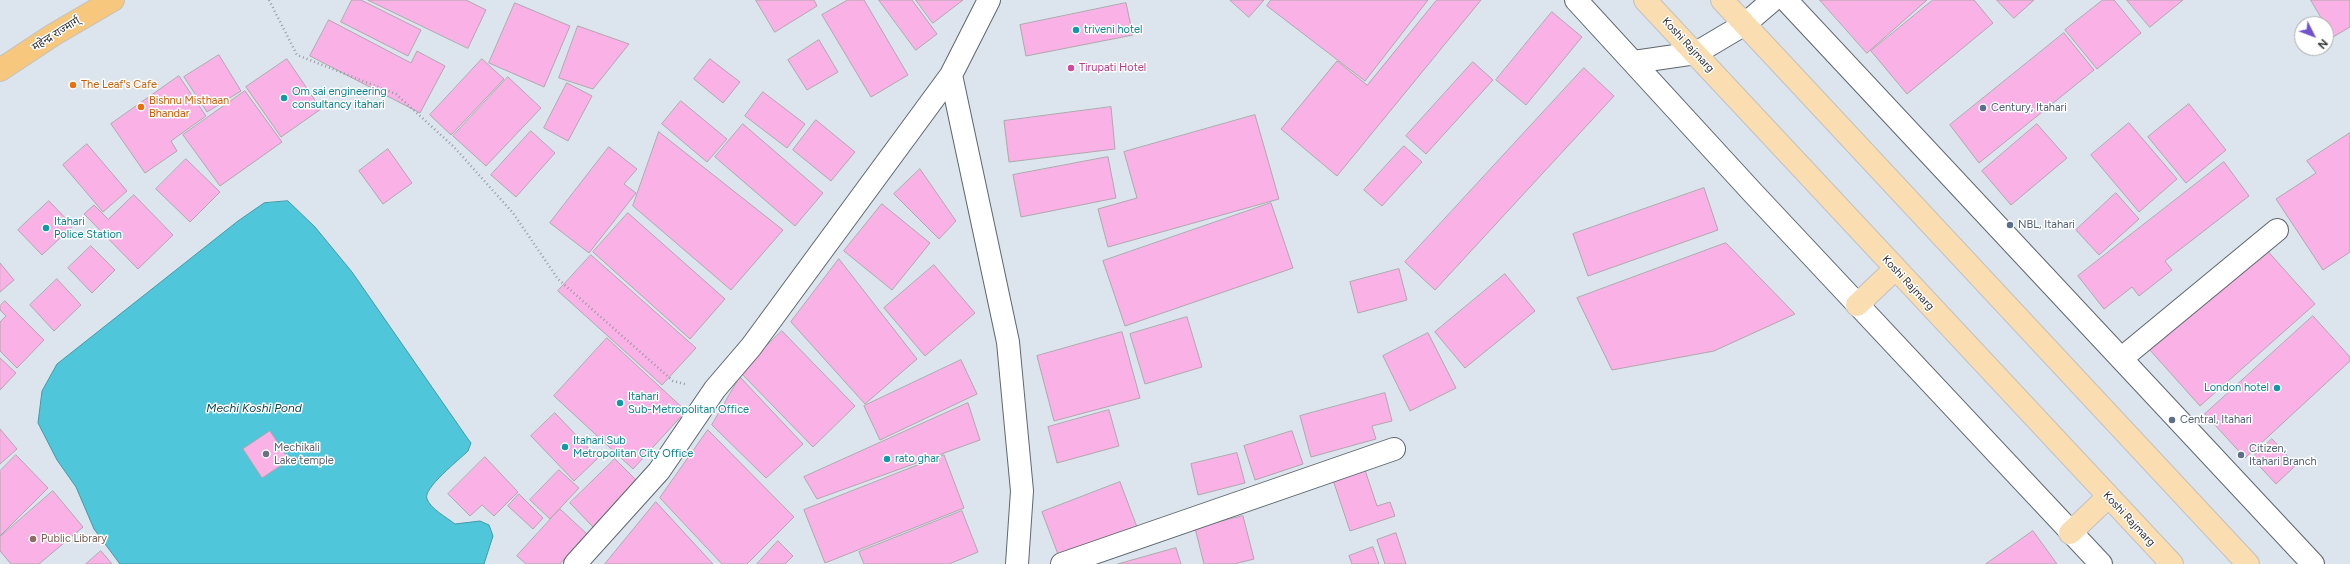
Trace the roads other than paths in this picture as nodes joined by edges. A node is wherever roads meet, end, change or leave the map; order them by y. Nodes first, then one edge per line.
1 (113, 0) edge
2 (989, 0) edge
3 (1576, 0) edge
4 (1645, 0) edge
5 (1722, 0) edge
6 (1773, 0) edge
7 (1786, 0) edge
8 (1745, 24) junction
9 (1696, 53) junction
10 (1634, 62) junction
11 (0, 70) edge
12 (951, 75) junction
13 (2277, 230) dead end
14 (1895, 269) junction
15 (1857, 304) junction
16 (2122, 358) junction
17 (1394, 449) dead end
18 (2108, 497) junction
19 (2070, 533) junction
20 (574, 564) edge
21 (1017, 564) edge
22 (1062, 564) edge
23 (2100, 564) edge
24 (2172, 564) edge
25 (2248, 564) edge
26 (2313, 564) edge

1 - 11 highway, महेन्द्र राज्मार्ग्
2 - 12 street
3 - 10 street
4 - 9 main road, Koshi Rajmarg
5 - 8 main road
6 - 8 street
7 - 16 street
8 - 9 street
8 - 25 main road
9 - 10 street
9 - 14 main road, Koshi Rajmarg
10 - 15 street
12 - 20 street
12 - 21 street
13 - 16 street
14 - 15 main road
14 - 18 main road, Koshi Rajmarg
15 - 19 street
16 - 26 street
17 - 22 street
18 - 19 main road
18 - 24 main road, Koshi Rajmarg
19 - 23 street

